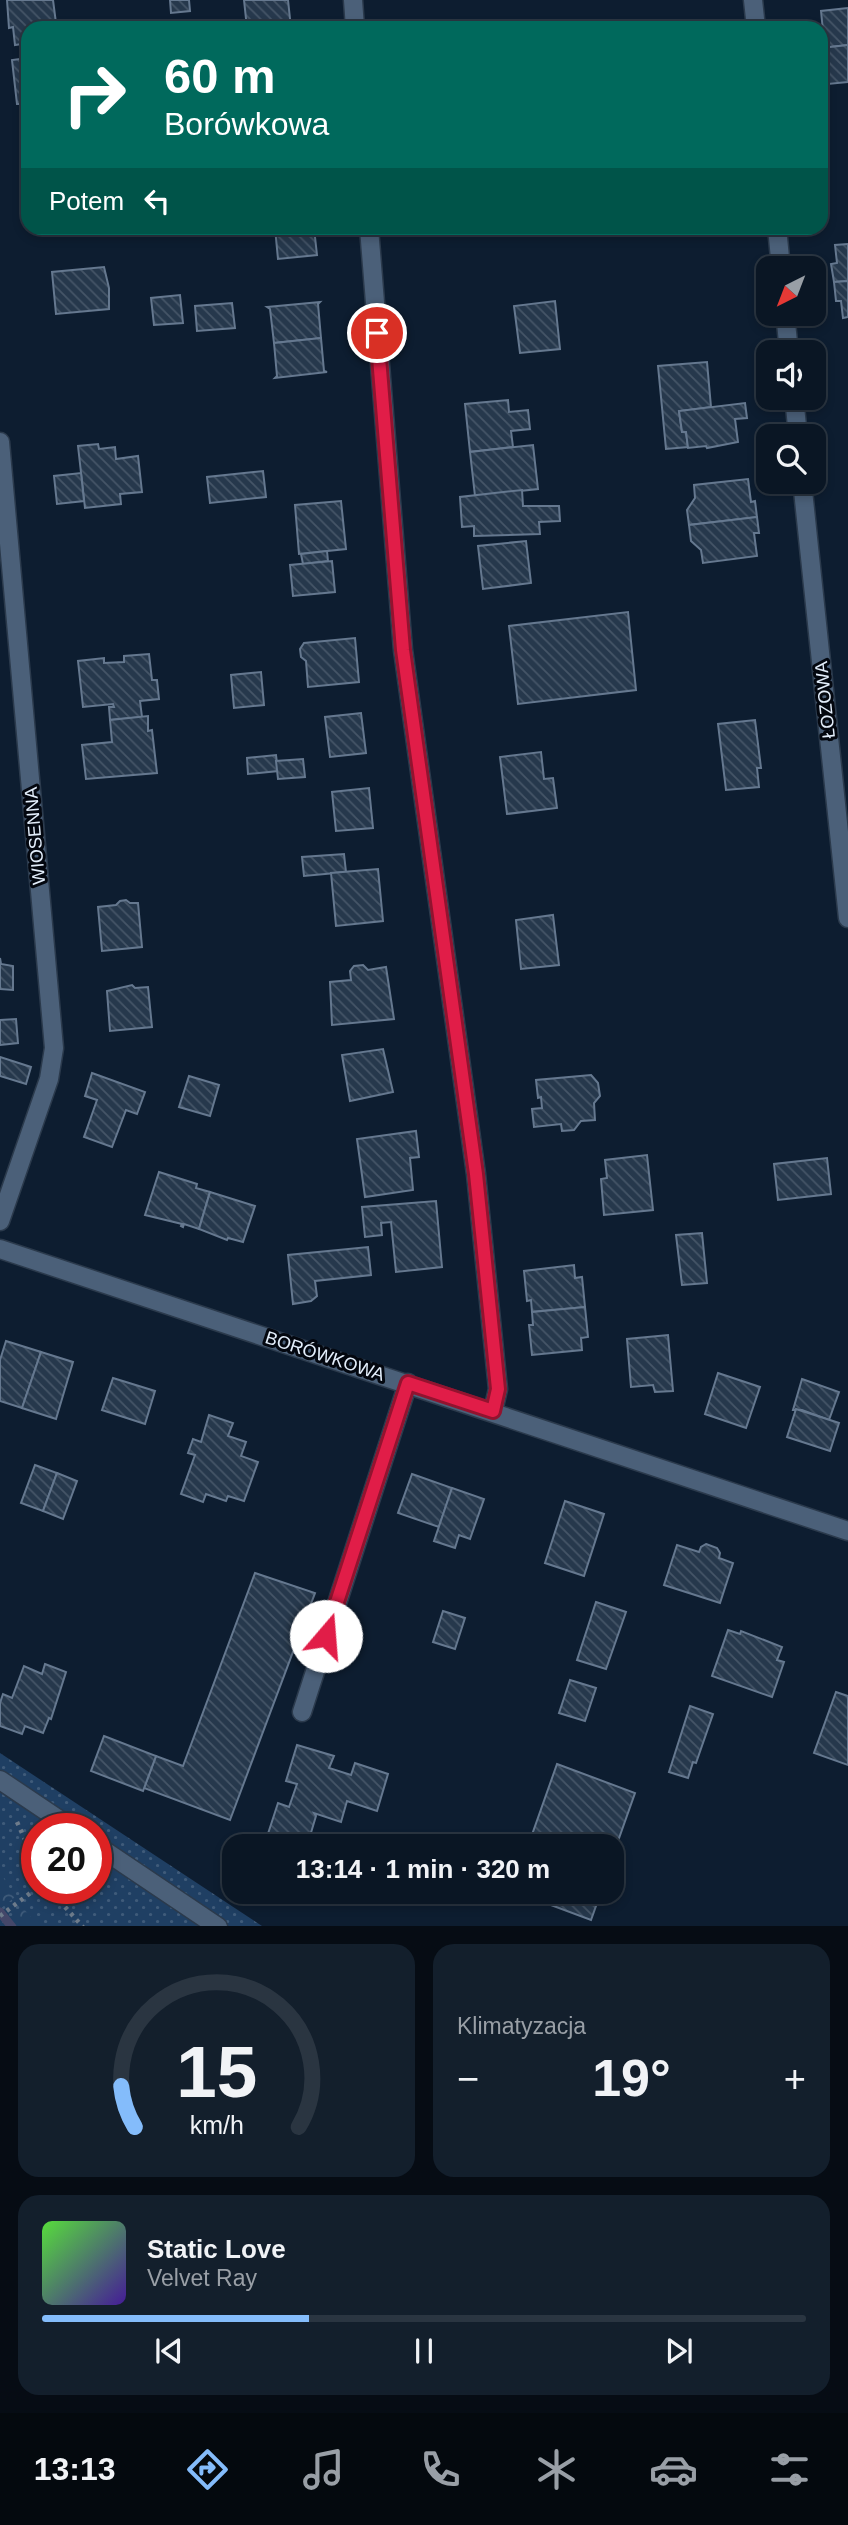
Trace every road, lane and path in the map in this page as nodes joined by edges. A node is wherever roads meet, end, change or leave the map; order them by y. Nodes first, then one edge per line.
1 (353, 0) edge
2 (753, 0) edge
3 (354, 21) edge
4 (755, 21) edge
5 (370, 235) edge
6 (778, 235) edge
7 (780, 256) edge
8 (0, 442) edge
9 (803, 494) edge
10 (848, 918) edge
11 (0, 1221) edge
12 (0, 1249) edge
13 (408, 1383) junction
14 (493, 1411) junction
15 (848, 1531) edge
16 (302, 1712) dead end
17 (0, 1780) edge
18 (11, 1813) dead end
19 (49, 1813) edge
20 (21, 1829) edge
21 (112, 1855) edge
22 (21, 1900) edge
23 (62, 1904) edge
24 (0, 1916) edge
25 (82, 1926) edge
26 (217, 1926) edge

1 - 3 street
2 - 4 street
5 - 14 street
6 - 7 street
8 - 11 street, WIOSENNA
9 - 10 street, ŁOZOWA
12 - 13 street, BORÓWKOWA
13 - 14 street, BORÓWKOWA
13 - 16 street
14 - 15 street, BORÓWKOWA
17 - 19 street
18 - 20 path
21 - 26 street
22 - 24 path
23 - 25 path

